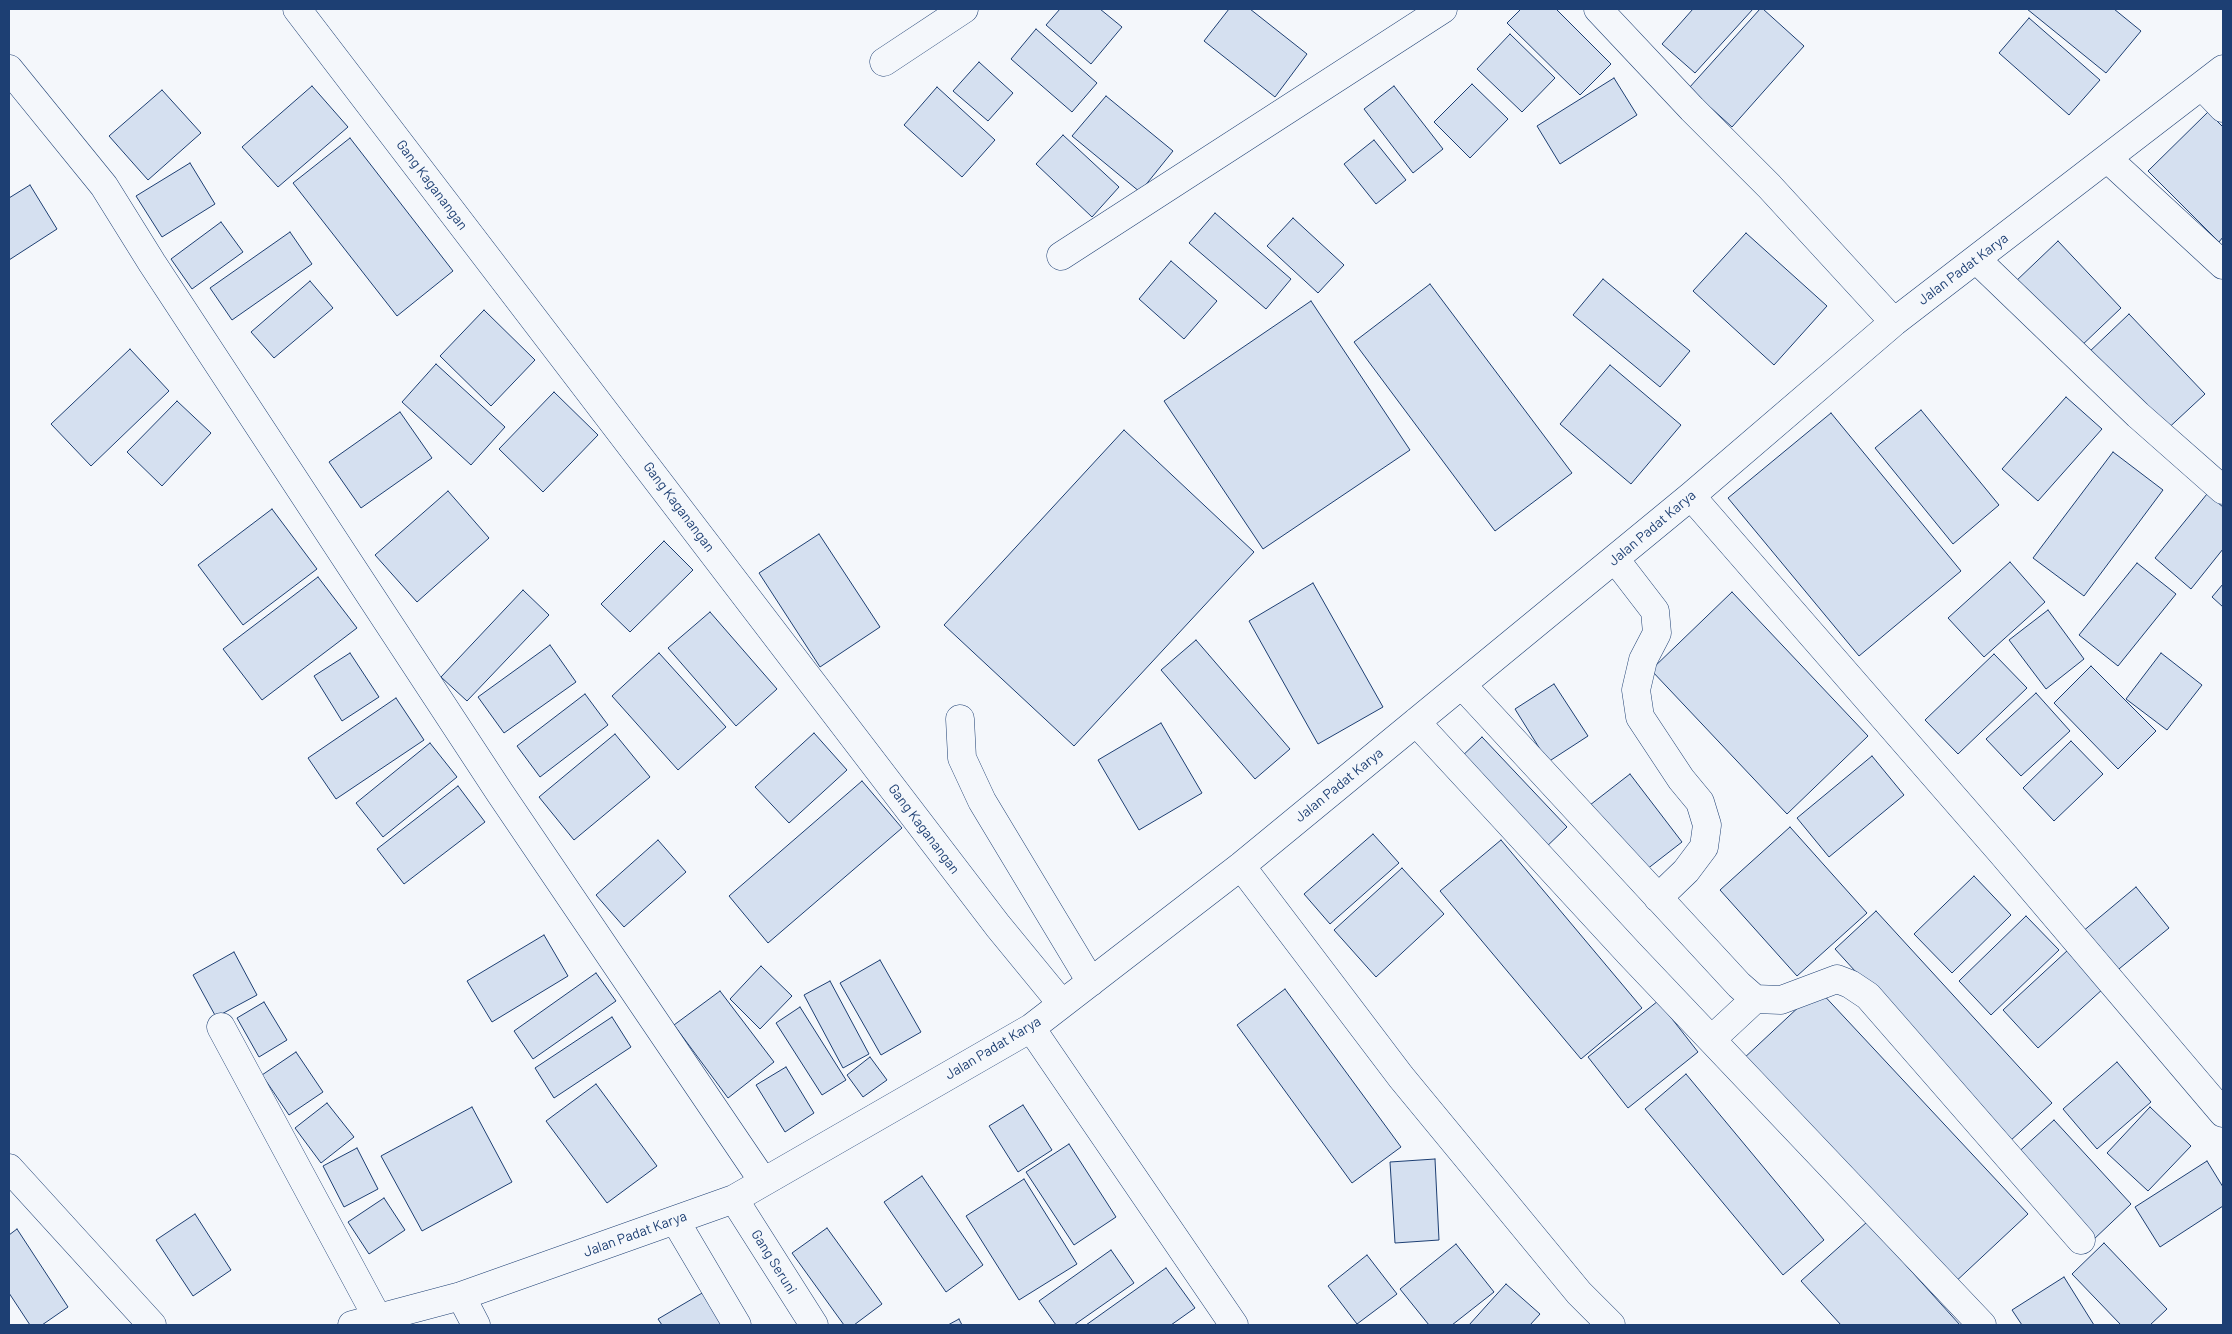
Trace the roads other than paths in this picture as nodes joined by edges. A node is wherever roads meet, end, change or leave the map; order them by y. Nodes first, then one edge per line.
1 (964, 9) edge
2 (1442, 9) edge
3 (1598, 9) edge
4 (300, 10) edge
5 (884, 62) dead end
6 (9, 69) edge
7 (2223, 69) edge
8 (2202, 86) junction
9 (2223, 108) edge
10 (2108, 159) junction
11 (1061, 256) dead end
12 (1976, 259) junction
13 (2223, 265) edge
14 (1894, 322) junction
15 (2223, 490) edge
16 (1691, 496) junction
17 (1615, 559) junction
18 (1462, 685) junction
19 (960, 719) dead end
20 (1416, 722) junction
21 (1241, 866) junction
22 (1658, 898) junction
23 (1091, 982) junction
24 (1756, 999) junction
25 (1062, 1004) junction
26 (221, 1027) dead end
27 (1031, 1028) junction
28 (1712, 1039) junction
29 (2223, 1113) edge
30 (9, 1168) edge
31 (763, 1181) junction
32 (734, 1199) junction
33 (675, 1220) junction
34 (2081, 1240) dead end
35 (461, 1296) junction
36 (364, 1321) edge
37 (152, 1325) edge
38 (476, 1325) edge
39 (737, 1325) edge
40 (814, 1325) edge
41 (1234, 1325) edge
42 (1610, 1325) edge
43 (1982, 1325) edge

1 - 5 street
2 - 11 street
3 - 14 street
4 - 25 street, Gang Kaganangan
6 - 31 street
7 - 8 street, Jalan Padat Karya
8 - 9 street
8 - 10 street, Jalan Padat Karya
10 - 12 street, Jalan Padat Karya
10 - 13 street
12 - 14 street, Jalan Padat Karya
12 - 15 street
14 - 16 street, Jalan Padat Karya
16 - 17 street, Jalan Padat Karya
16 - 29 street
17 - 18 street, Jalan Padat Karya
17 - 22 street
18 - 20 street, Jalan Padat Karya
18 - 22 street
19 - 23 street
20 - 21 street, Jalan Padat Karya
20 - 28 street
21 - 23 street, Jalan Padat Karya
21 - 42 street
22 - 24 street
23 - 25 street, Jalan Padat Karya
24 - 28 street
24 - 34 street
25 - 27 street, Jalan Padat Karya
26 - 36 street
27 - 31 street, Jalan Padat Karya
27 - 41 street
28 - 43 street
30 - 37 street
31 - 32 street, Jalan Padat Karya
32 - 33 street, Jalan Padat Karya
32 - 40 street, Gang Seruni
33 - 35 street, Jalan Padat Karya
33 - 39 street
35 - 36 street, Jalan Padat Karya
35 - 38 street

